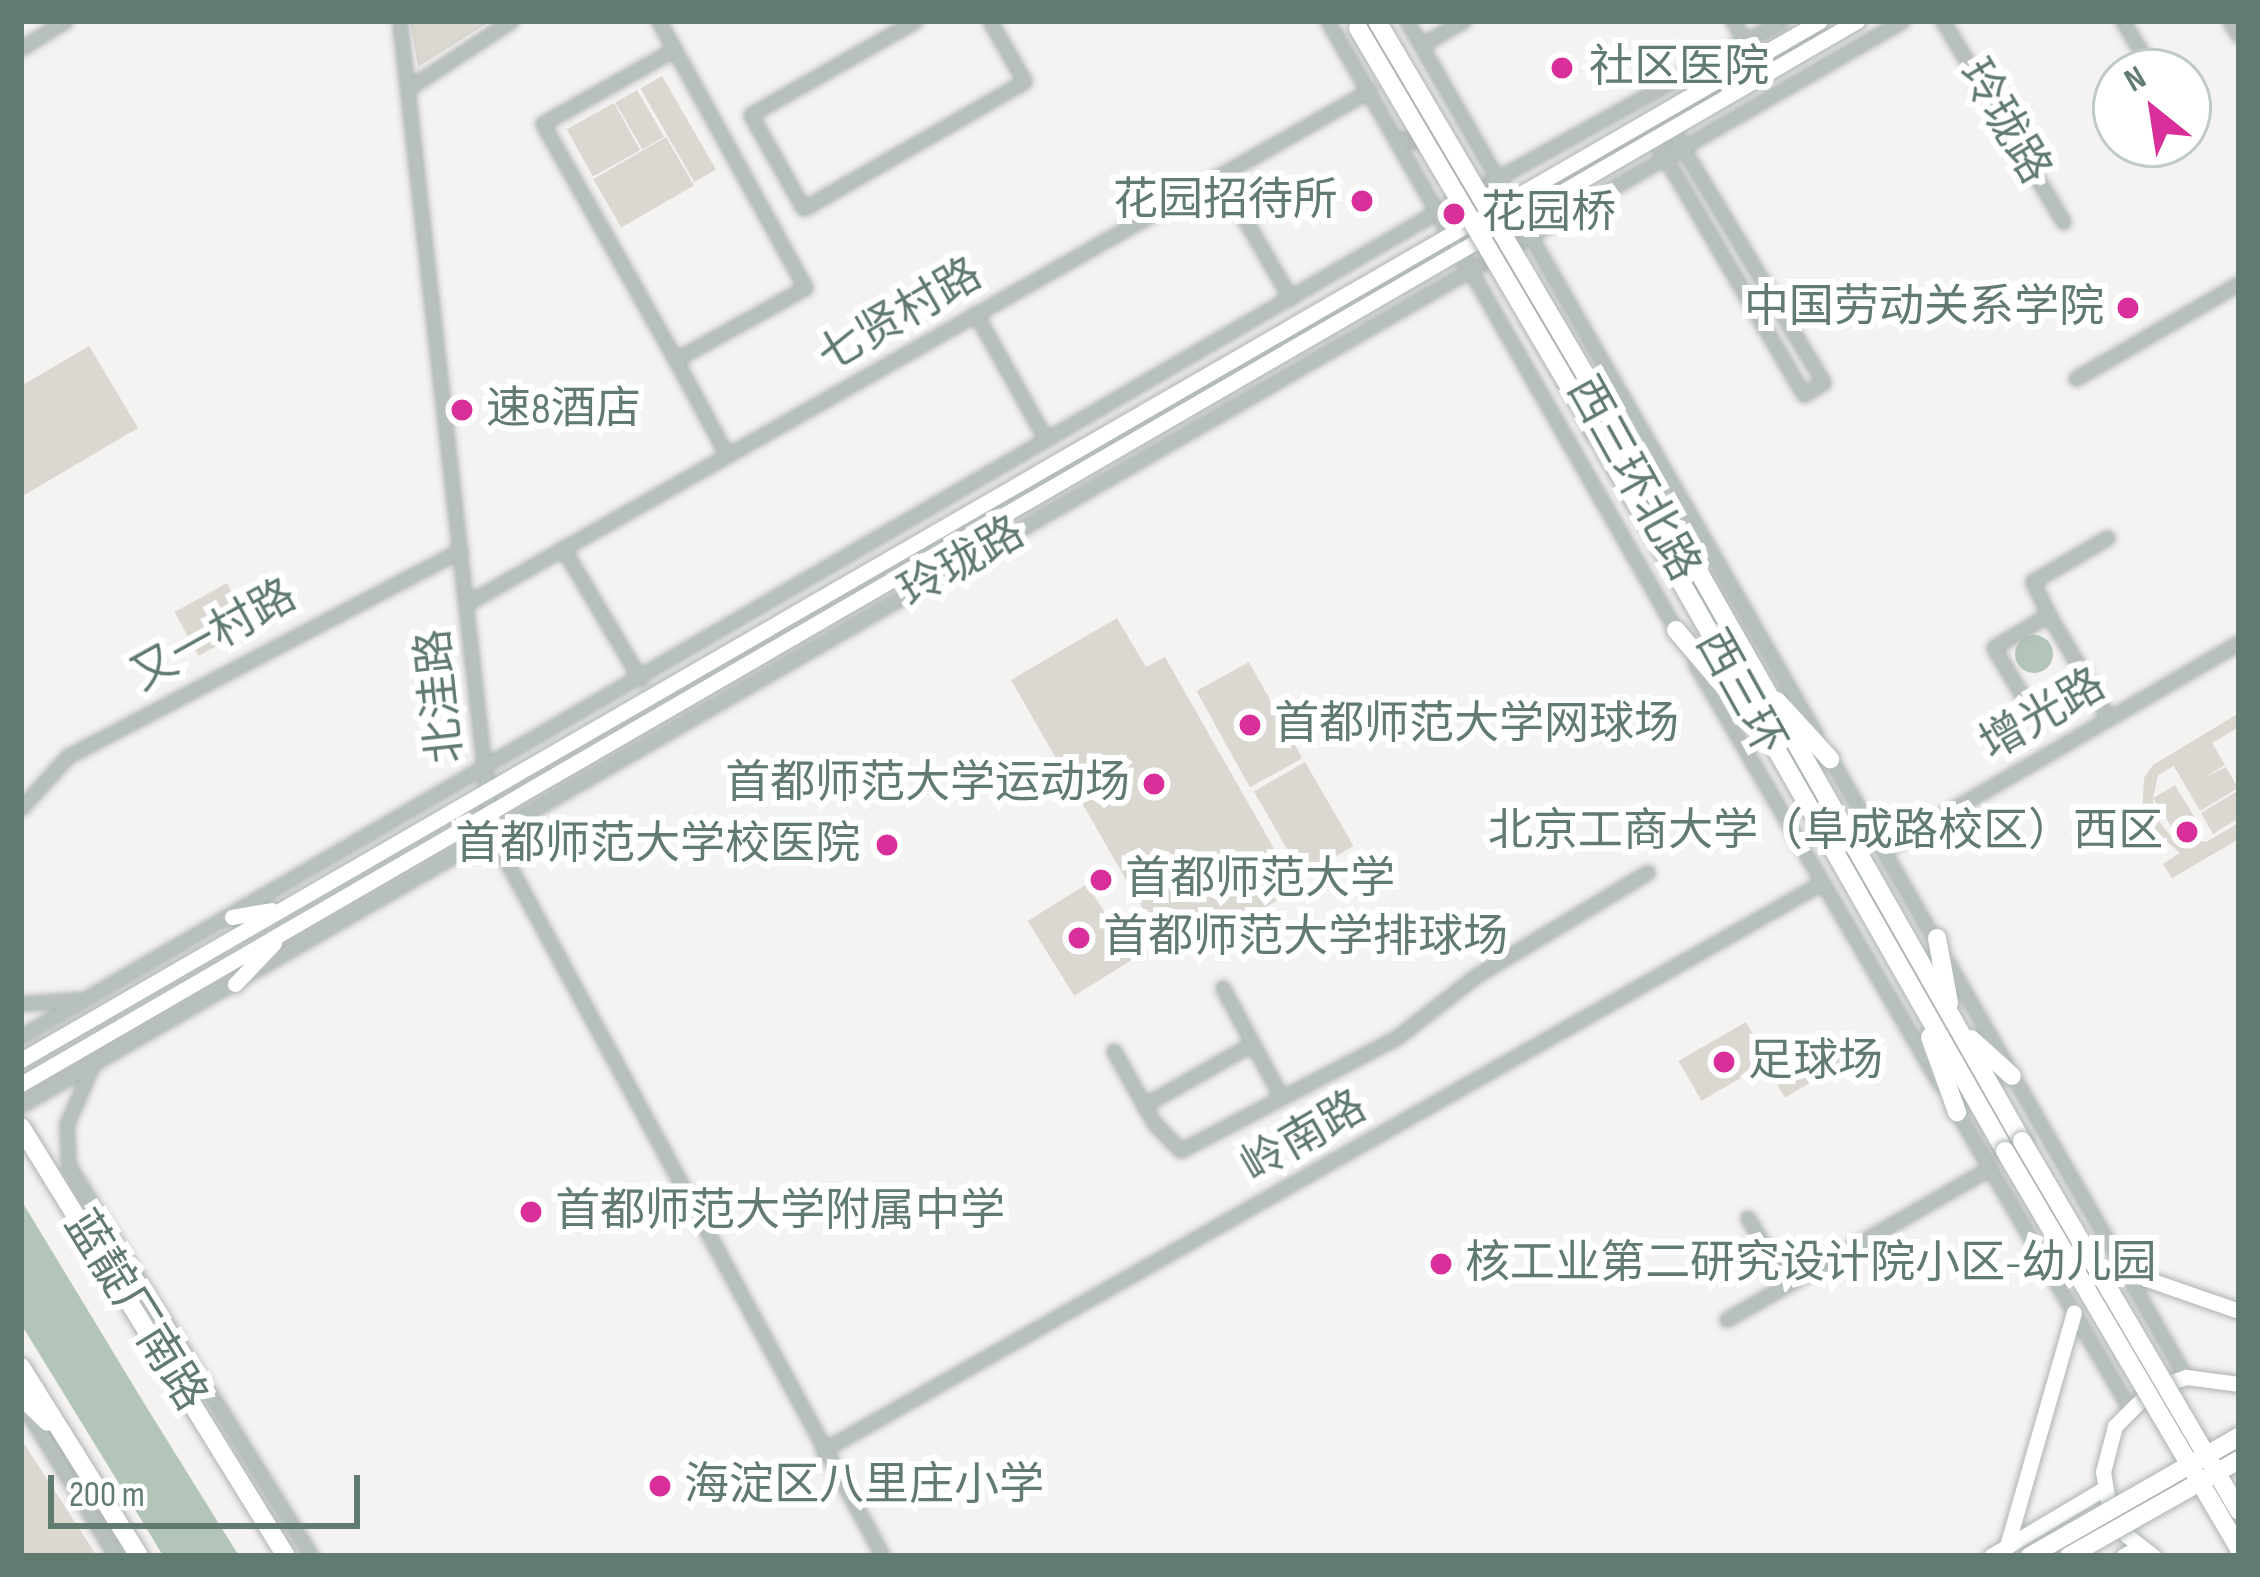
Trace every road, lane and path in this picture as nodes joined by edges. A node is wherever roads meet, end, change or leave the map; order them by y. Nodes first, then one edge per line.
1 (66, 21) edge
2 (400, 21) edge
3 (512, 21) edge
4 (659, 21) edge
5 (916, 21) edge
6 (990, 21) edge
7 (1328, 21) edge
8 (1407, 21) edge
9 (1464, 21) edge
10 (1733, 21) edge
11 (1782, 21) edge
12 (1820, 21) edge
13 (1857, 21) edge
14 (1904, 21) edge
15 (1943, 21) edge
16 (2123, 21) edge
17 (1363, 23) edge
18 (1746, 42) junction
19 (1421, 46) junction
20 (2139, 48) edge
21 (21, 49) edge
22 (674, 50) junction
23 (1444, 84) junction
24 (410, 88) junction
25 (1370, 91) junction
26 (1385, 118) junction
27 (1671, 128) junction
28 (1654, 138) junction
29 (1396, 139) junction
30 (1684, 149) junction
31 (1666, 159) junction
32 (1220, 176) junction
33 (1502, 182) junction
34 (1471, 197) junction
35 (1511, 199) junction
36 (1438, 212) junction
37 (1520, 214) junction
38 (1482, 215) junction
39 (2064, 222) dead end
40 (1492, 231) junction
41 (1450, 233) junction
42 (1533, 237) junction
43 (1460, 250) junction
44 (1506, 254) junction
45 (1473, 271) junction
46 (2239, 284) edge
47 (1567, 296) junction
48 (1291, 299) junction
49 (976, 314) junction
50 (1577, 314) junction
51 (1519, 348) junction
52 (676, 360) junction
53 (2076, 379) dead end
54 (1604, 426) junction
55 (1047, 441) junction
56 (727, 455) junction
57 (2108, 538) dead end
58 (562, 548) junction
59 (461, 551) junction
60 (467, 604) junction
61 (2049, 615) junction
62 (1676, 630) junction
63 (2239, 643) edge
64 (2084, 675) junction
65 (1754, 676) junction
66 (641, 680) junction
67 (2109, 719) junction
68 (1755, 723) junction
69 (1830, 759) junction
70 (484, 771) junction
71 (487, 791) junction
72 (21, 809) edge
73 (490, 811) junction
74 (492, 833) junction
75 (1884, 850) junction
76 (1648, 873) dead end
77 (1821, 884) junction
78 (286, 908) junction
79 (232, 917) junction
80 (285, 931) junction
81 (1936, 938) junction
82 (235, 985) junction
83 (1222, 988) dead end
84 (1915, 993) junction
85 (91, 998) junction
86 (21, 1004) edge
87 (1954, 1022) junction
88 (21, 1037) edge
89 (1253, 1044) junction
90 (1114, 1051) dead end
91 (21, 1060) edge
92 (95, 1063) junction
93 (2012, 1076) junction
94 (23, 1083) edge
95 (1282, 1098) junction
96 (27, 1102) edge
97 (1144, 1106) junction
98 (1957, 1112) junction
99 (21, 1127) edge
100 (2014, 1146) junction
101 (1990, 1169) junction
102 (1748, 1218) dead end
103 (2124, 1271) junction
104 (1787, 1285) junction
105 (2239, 1311) edge
106 (2074, 1312) junction
107 (1727, 1320) dead end
108 (21, 1367) edge
109 (2186, 1377) junction
110 (2239, 1384) edge
111 (21, 1398) edge
112 (2129, 1407) junction
113 (2239, 1437) edge
114 (69, 1443) junction
115 (823, 1451) junction
116 (2239, 1460) edge
117 (2105, 1488) junction
118 (2239, 1511) edge
119 (2007, 1546) junction
120 (2239, 1549) edge
121 (2146, 1551) edge
122 (116, 1556) edge
123 (140, 1556) edge
124 (286, 1556) edge
125 (312, 1556) edge
126 (883, 1556) edge
127 (1991, 1556) edge
128 (2030, 1556) edge
129 (2069, 1556) edge
130 (2123, 1556) edge

1 - 21 street
2 - 24 street, 北洼路
3 - 24 street
4 - 22 street
5 - 6 street
7 - 25 street, 西三环北路
8 - 19 street
9 - 19 street
10 - 18 street
11 - 18 street, 玲珑路
12 - 35 main road, 玲珑路
13 - 27 main road, 玲珑路
14 - 30 street, 玲珑路
15 - 39 street, 玲珑路
16 - 20 street
17 - 54 highway, 西三环, bridge
18 - 33 street, 玲珑路
19 - 23 street
22 - 52 street
22 - 52 street
23 - 26 street
23 - 33 street
24 - 59 street, 北洼路
25 - 26 street, 西三环北路
25 - 32 street, 七贤村路
26 - 29 street, 西三环北路
27 - 28 main road, 玲珑路
27 - 30 street
28 - 31 street
28 - 37 main road, 玲珑路
29 - 34 street
29 - 36 street, 西三环北路
30 - 31 street, 玲珑路
30 - 31 street
31 - 42 street, 玲珑路
32 - 48 street
32 - 49 street, 七贤村路
33 - 34 street, 玲珑路
33 - 35 street
34 - 36 street, 玲珑路
34 - 38 street
35 - 37 street, 西三环北路
35 - 38 main road, 玲珑路
36 - 41 street, 西三环北路
36 - 48 street, 玲珑路
37 - 40 main road, 玲珑路
37 - 42 street, 西三环北路
38 - 40 street
38 - 41 main road, 玲珑路
40 - 43 main road, 玲珑路
40 - 44 street
41 - 43 street, 西三环北路
41 - 71 main road, 玲珑路
42 - 44 street, 玲珑路
42 - 47 street, 西三环北路
43 - 45 street, 西三环北路
43 - 73 main road, 玲珑路
44 - 45 street, 玲珑路
44 - 47 street
45 - 51 street, 西三环北路
45 - 74 street, 玲珑路
46 - 53 street
47 - 50 street, 西三环北路
48 - 55 street, 玲珑路
49 - 55 street
49 - 56 street, 七贤村路
50 - 51 street
50 - 69 street, 西三环北路
51 - 62 street, 西三环北路
52 - 56 street
54 - 65 highway, 西三环
54 - 68 highway, 西三环
55 - 66 street, 玲珑路
56 - 58 street, 七贤村路
57 - 61 street
58 - 60 street, 七贤村路
58 - 66 street
59 - 60 street, 北洼路
59 - 72 street, 又一村路
60 - 70 street, 北洼路
61 - 64 street
61 - 64 street
62 - 68 highway
62 - 77 street, 西三环北路
63 - 67 street, 增光路
64 - 67 street
65 - 69 highway
65 - 87 highway, 西三环
66 - 70 street, 玲珑路
67 - 75 street, 增光路
68 - 84 highway, 西三环
69 - 75 street, 西三环北路
70 - 71 street, 北洼路
70 - 79 street, 玲珑路
71 - 73 street, 北洼路
71 - 78 main road, 玲珑路
73 - 74 street, 北洼路
73 - 80 main road, 玲珑路
74 - 82 street, 玲珑路
74 - 115 street, 北洼路
75 - 81 street, 西三环北路
76 - 95 street
77 - 98 street, 西三环北路
77 - 115 street, 岭南路
78 - 79 main road
78 - 91 main road, 玲珑路
79 - 85 street, 玲珑路
80 - 82 main road
80 - 94 main road, 玲珑路
81 - 87 highway
81 - 93 street, 西三环北路
82 - 92 street, 玲珑路
83 - 89 street
84 - 98 highway
84 - 100 highway, 西三环
85 - 86 street
85 - 88 street, 玲珑路
87 - 93 highway
87 - 100 highway, 西三环
89 - 95 street
89 - 97 street
90 - 97 street
92 - 96 street, 玲珑路
92 - 125 street
93 - 103 street, 西三环北路
95 - 97 street
98 - 101 street, 西三环北路
99 - 124 highway, 蓝靛厂南路
100 - 118 highway, 西三环, bridge
100 - 120 highway, 西三环, bridge
101 - 104 street
101 - 106 street, 西三环北路
102 - 104 street
103 - 105 main road
103 - 109 street, 西三环北路
104 - 107 street
106 - 112 street, 西三环北路
106 - 119 main road
108 - 114 highway
109 - 110 main road
109 - 112 main road
111 - 114 highway
111 - 122 street
112 - 117 main road
113 - 128 highway, bridge
114 - 123 highway
115 - 126 street, 北洼路
116 - 129 highway, bridge
117 - 119 main road
117 - 121 main road
119 - 127 main road
121 - 130 main road

